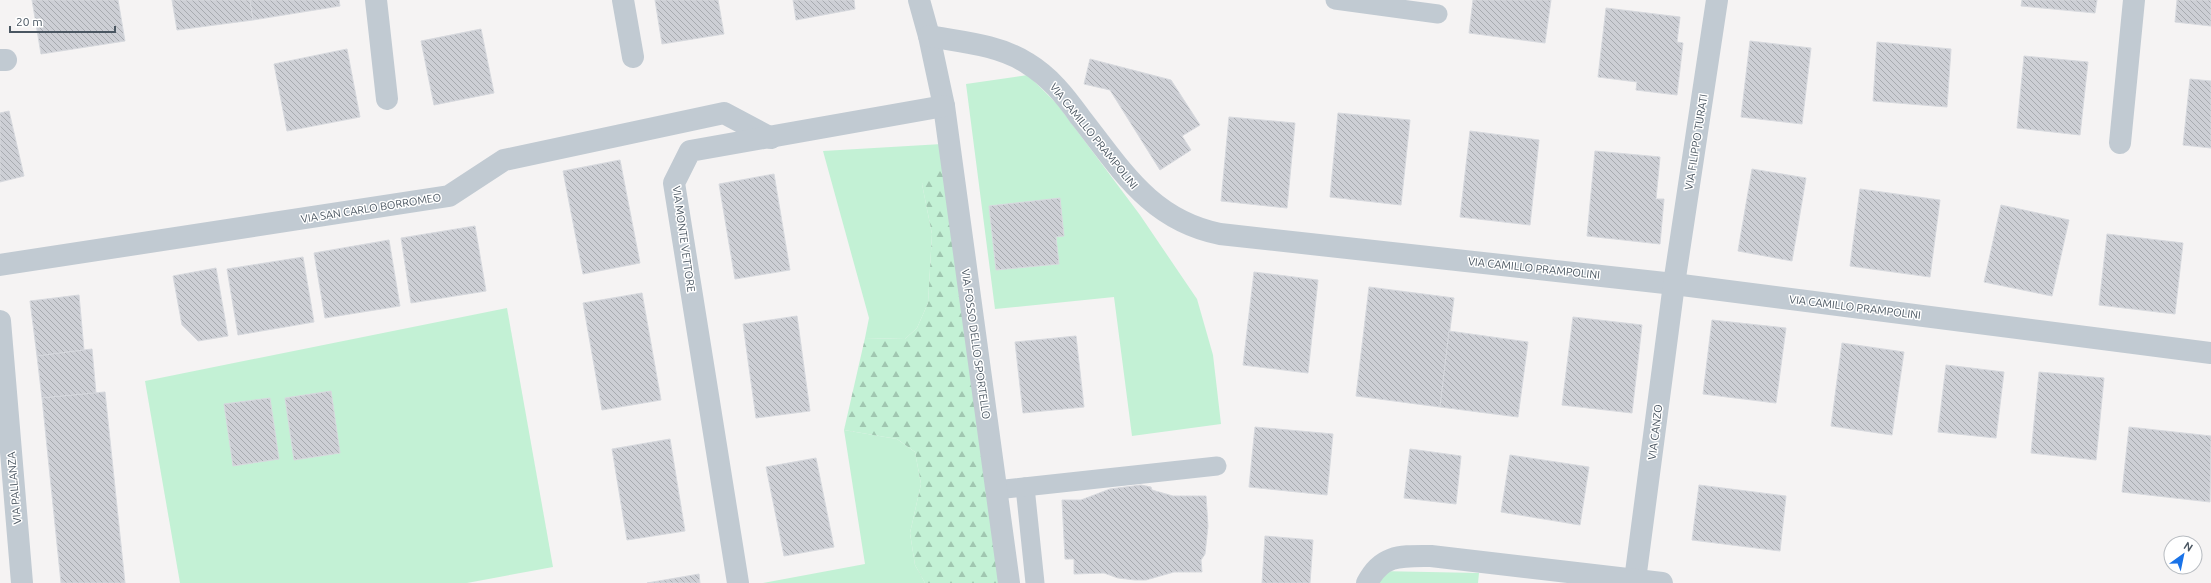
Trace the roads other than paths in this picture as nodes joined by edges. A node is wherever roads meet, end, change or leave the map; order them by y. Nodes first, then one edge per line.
1 (376, 0) edge
2 (623, 0) edge
3 (919, 0) edge
4 (1335, 0) edge
5 (1717, 0) edge
6 (2134, 0) edge
7 (1438, 14) dead end
8 (929, 36) junction
9 (632, 58) dead end
10 (387, 99) dead end
11 (944, 106) junction
12 (771, 138) junction
13 (2120, 143) dead end
14 (0, 265) edge
15 (1674, 284) junction
16 (0, 321) edge
17 (2211, 353) edge
18 (1217, 466) dead end
19 (1025, 487) junction
20 (996, 490) junction
21 (1636, 580) junction
22 (22, 583) edge
23 (738, 583) edge
24 (1009, 583) edge
25 (1035, 583) edge
26 (1367, 583) edge
27 (1662, 583) edge

1 - 10 street
2 - 9 street
3 - 8 street, VIA FOSSO DELLO SPORTELLO
4 - 7 lane
5 - 15 street, VIA FILIPPO TURATI
6 - 13 street
8 - 11 street, VIA FOSSO DELLO SPORTELLO
8 - 15 street, VIA CAMILLO PRAMPOLINI
11 - 12 street, VIA MONTE VETTORE
11 - 20 street, VIA FOSSO DELLO SPORTELLO
12 - 14 street, VIA SAN CARLO BORROMEO
12 - 23 street, VIA MONTE VETTORE
15 - 17 street, VIA CAMILLO PRAMPOLINI
15 - 21 street, VIA CANZO
16 - 22 street, VIA PALLANZA
18 - 19 lane
19 - 20 lane
19 - 25 lane
20 - 24 street, VIA FOSSO DELLO SPORTELLO
21 - 26 street
21 - 27 street

